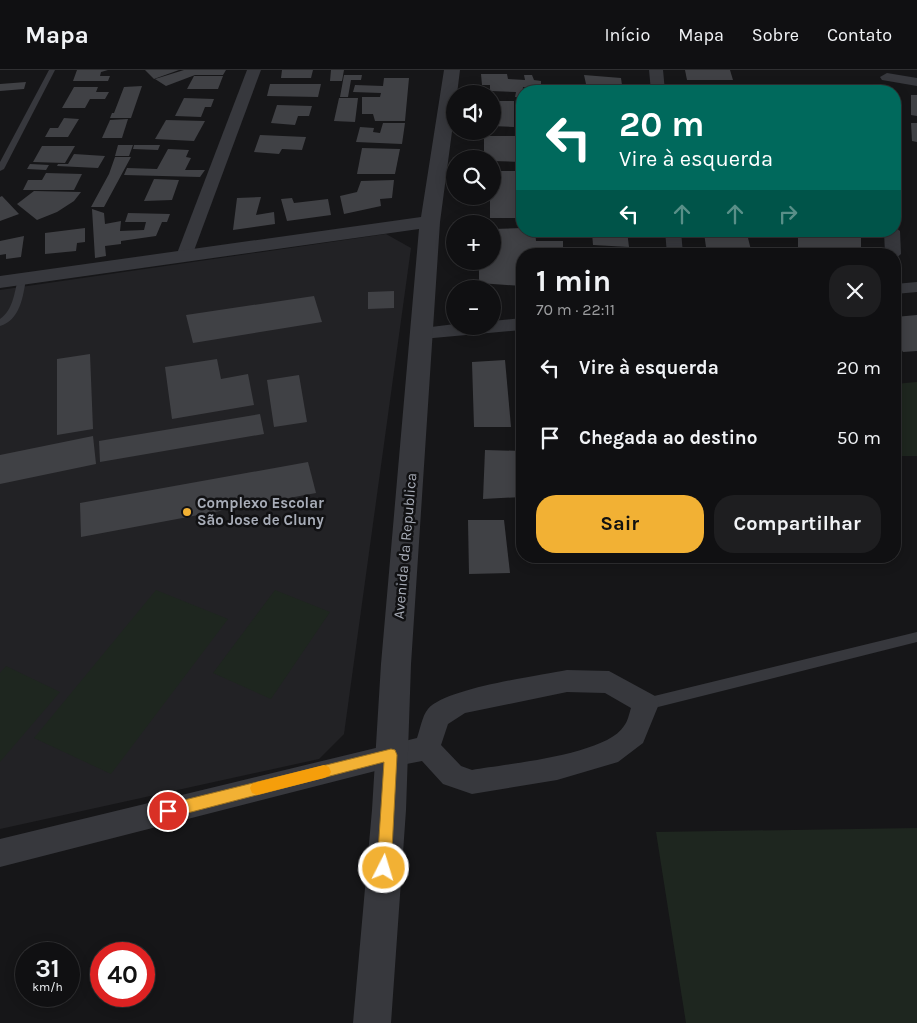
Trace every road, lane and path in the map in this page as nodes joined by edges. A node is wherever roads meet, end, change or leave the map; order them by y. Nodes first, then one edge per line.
1 (52, 70) edge
2 (254, 70) edge
3 (452, 70) edge
4 (656, 70) edge
5 (887, 74) edge
6 (917, 82) edge
7 (657, 85) edge
8 (0, 169) edge
9 (430, 222) junction
10 (184, 256) junction
11 (22, 279) junction
12 (0, 282) edge
13 (917, 287) edge
14 (901, 288) edge
15 (0, 323) edge
16 (516, 325) edge
17 (422, 333) junction
18 (917, 637) edge
19 (646, 704) junction
20 (427, 748) junction
21 (391, 755) junction
22 (0, 853) edge
23 (372, 1023) edge

1 - 8 lane
2 - 10 street
3 - 9 street, Avenida da Republica
4 - 7 street
5 - 6 street
9 - 10 street
9 - 17 street, Avenida da Republica
10 - 11 street
11 - 12 street
11 - 15 lane
13 - 14 street
16 - 17 street
17 - 21 street, Avenida da Republica
18 - 19 lane
19 - 20 street
19 - 20 street
20 - 21 street
21 - 22 street
21 - 23 street, Avenida da Republica

